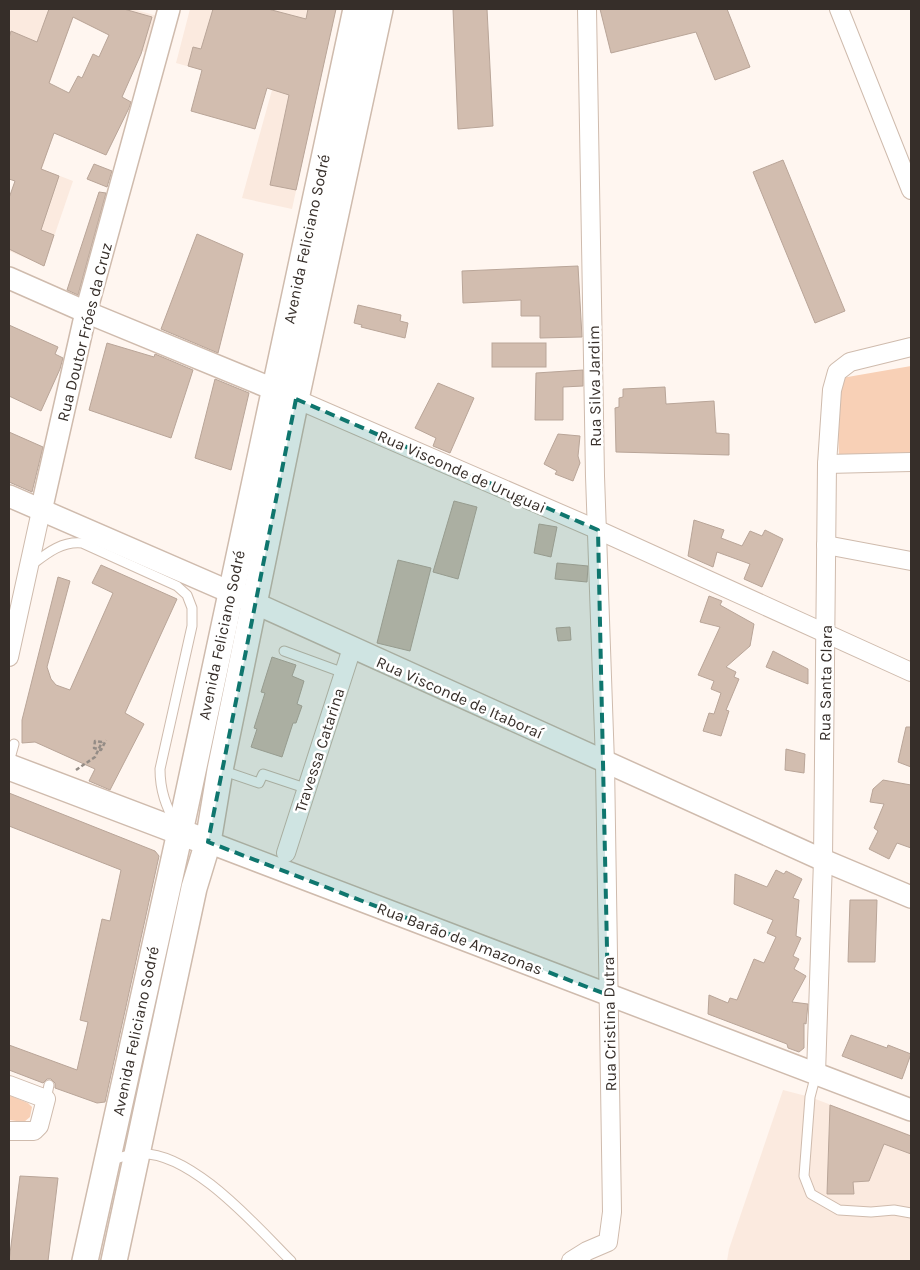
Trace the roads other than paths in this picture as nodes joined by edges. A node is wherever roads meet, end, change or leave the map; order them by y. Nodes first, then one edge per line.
1 (169, 9) edge
2 (356, 9) edge
3 (380, 9) edge
4 (587, 9) edge
5 (839, 9) edge
6 (911, 190) edge
7 (9, 278) edge
8 (86, 312) junction
9 (911, 347) edge
10 (285, 394) junction
11 (911, 462) edge
12 (828, 464) junction
13 (9, 496) edge
14 (41, 511) junction
15 (598, 530) junction
16 (826, 545) junction
17 (911, 561) edge
18 (28, 567) junction
19 (230, 592) junction
20 (254, 604) junction
21 (826, 635) junction
22 (352, 648) junction
23 (284, 651) dead end
24 (9, 657) edge
25 (911, 672) edge
26 (344, 673) junction
27 (11, 756) edge
28 (9, 762) edge
29 (605, 763) junction
30 (220, 770) junction
31 (308, 789) junction
32 (180, 832) junction
33 (208, 842) junction
34 (286, 853) dead end
35 (823, 860) junction
36 (911, 897) edge
37 (608, 995) junction
38 (816, 1074) junction
39 (9, 1085) edge
40 (911, 1110) edge
41 (9, 1131) edge
42 (139, 1153) junction
43 (107, 1161) junction
44 (911, 1213) edge
45 (86, 1261) edge
46 (114, 1261) edge
47 (291, 1261) edge
48 (571, 1261) edge

1 - 8 street, Rua Doutor Fróes da Cruz
2 - 10 main road, Avenida Feliciano Sodré
3 - 10 main road, Avenida Feliciano Sodré
4 - 15 street, Rua Silva Jardim
5 - 6 street
7 - 8 street, Rua Visconde de Uruguai
8 - 10 street, Rua Visconde de Uruguai
8 - 14 street, Rua Doutor Fróes da Cruz
9 - 12 street, Rua Santa Clara
10 - 15 street, Rua Visconde de Uruguai
10 - 19 main road, Avenida Feliciano Sodré
10 - 20 main road, Avenida Feliciano Sodré
11 - 12 street
12 - 16 street, Rua Santa Clara
13 - 14 street, Rua Visconde de Itaboraí
14 - 18 street, Rua Doutor Fróes da Cruz
14 - 19 street, Rua Visconde de Itaboraí
15 - 21 street, Rua Visconde de Uruguai
15 - 29 street, Rua Silva Jardim
16 - 17 street
16 - 21 street, Rua Santa Clara
18 - 24 street, Rua Doutor Fróes da Cruz
18 - 32 lane
19 - 20 street, Rua Visconde de Itaboraí
19 - 32 main road, Avenida Feliciano Sodré
20 - 22 street, Rua Visconde de Itaboraí
20 - 30 main road, Avenida Feliciano Sodré
21 - 25 street, Rua Visconde de Uruguai
21 - 35 street, Rua Santa Clara
22 - 26 street, Travessa Catarina
22 - 29 street, Rua Visconde de Itaboraí
23 - 26 lane
26 - 31 street, Travessa Catarina
27 - 28 lane
27 - 32 main road, Rua Barão de Amazonas
29 - 35 street, Rua Visconde de Itaboraí
29 - 37 street, Rua Cristina Dutra
30 - 31 lane
30 - 33 main road, Avenida Feliciano Sodré
31 - 34 street, Travessa Catarina
32 - 33 main road, Rua Barão de Amazonas
32 - 43 main road, Avenida Feliciano Sodré
33 - 37 street, Rua Barão de Amazonas
33 - 42 main road, Avenida Feliciano Sodré
35 - 36 street, Rua Visconde de Itaboraí
35 - 38 street, Rua Santa Clara
37 - 38 street, Rua Barão de Amazonas
37 - 48 street, Rua Cristina Dutra
38 - 40 street, Rua Barão de Amazonas
38 - 44 lane
39 - 41 street
42 - 43 lane
42 - 46 main road, Avenida Feliciano Sodré
42 - 47 lane
43 - 45 main road, Avenida Feliciano Sodré

